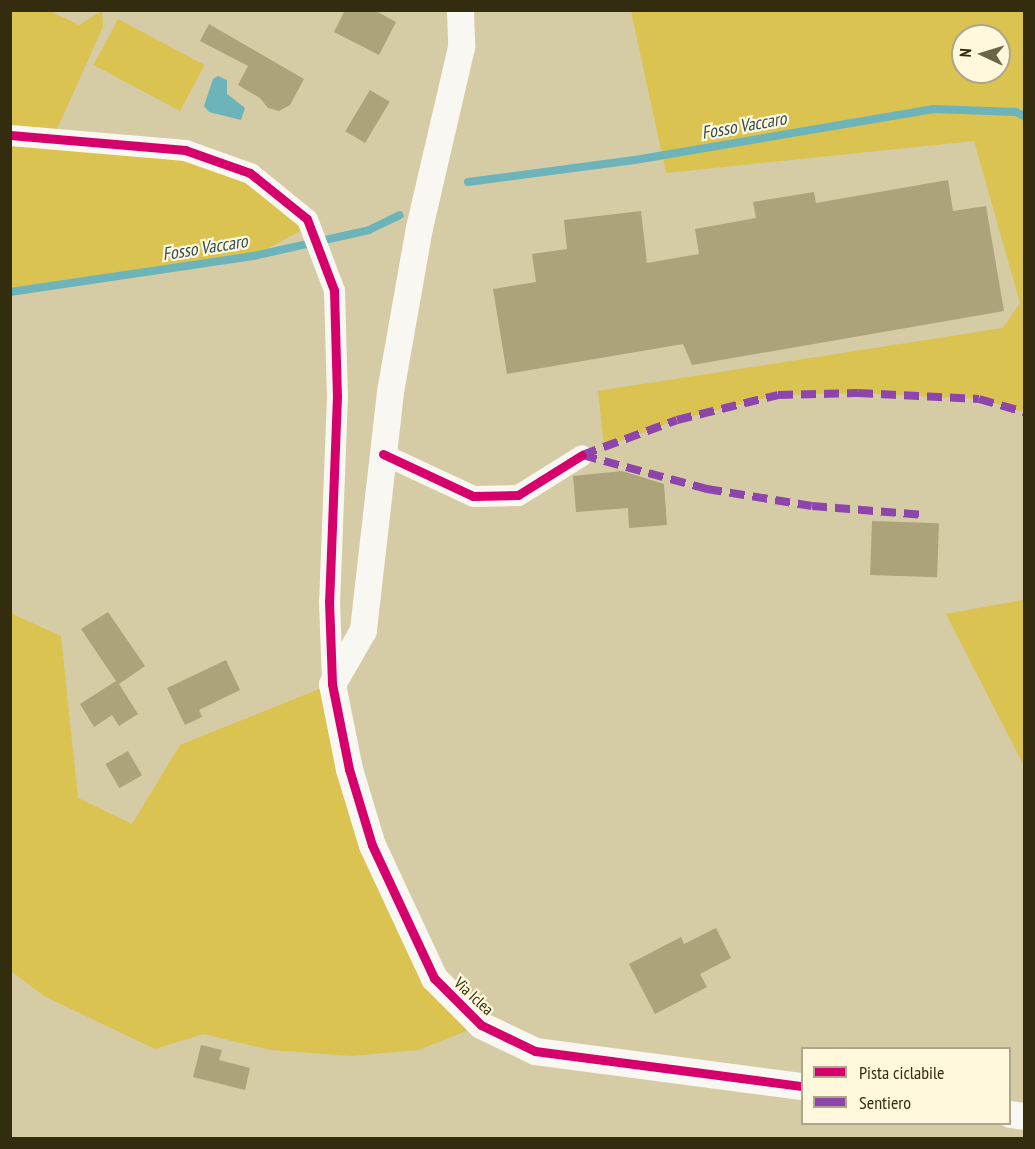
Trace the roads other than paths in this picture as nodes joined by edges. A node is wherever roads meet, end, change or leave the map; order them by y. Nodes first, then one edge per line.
1 (460, 10) edge
2 (10, 135) edge
3 (383, 454) junction
4 (582, 455) dead end
5 (332, 684) junction
6 (801, 1086) edge

1 - 3 street
2 - 5 street
3 - 4 street
3 - 5 street
5 - 6 street, Via Iclea

